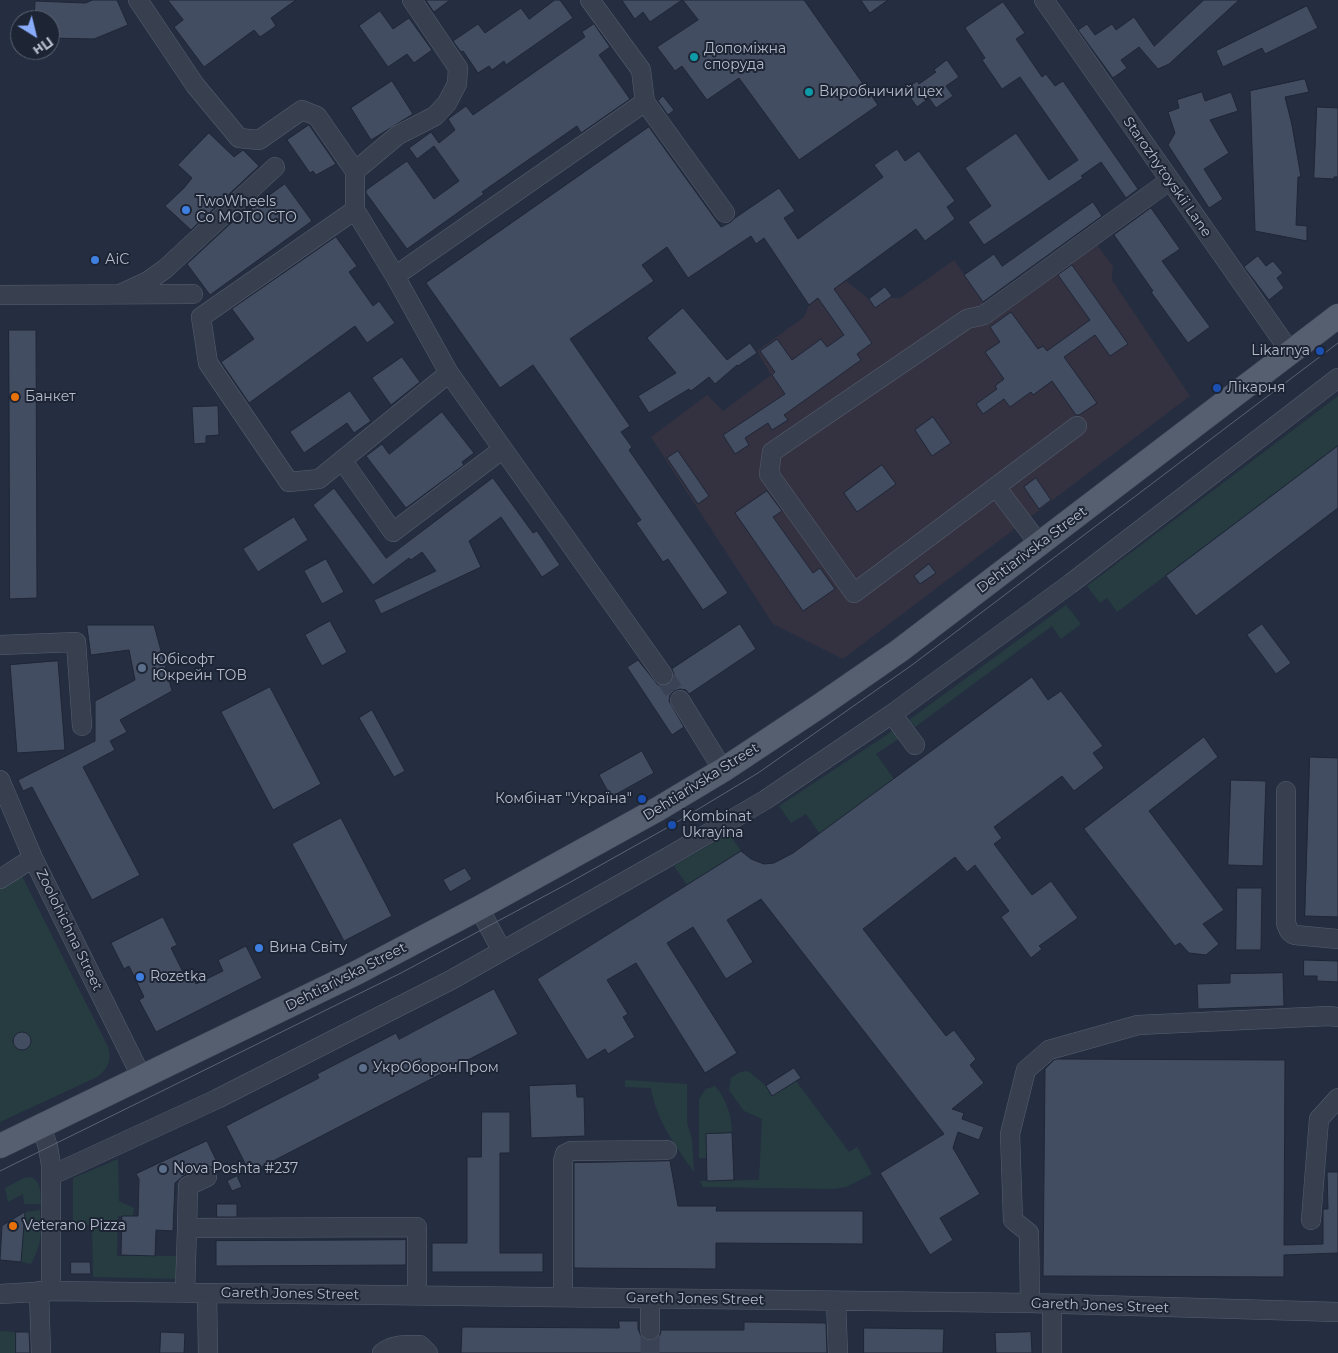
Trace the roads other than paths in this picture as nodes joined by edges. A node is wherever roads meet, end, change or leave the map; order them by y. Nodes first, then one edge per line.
1 (138, 0) edge
2 (412, 0) edge
3 (590, 0) edge
4 (1044, 0) edge
5 (645, 102) junction
6 (275, 167) dead end
7 (355, 171) junction
8 (1169, 181) junction
9 (355, 210) junction
10 (725, 213) dead end
11 (395, 276) junction
12 (120, 294) junction
13 (193, 294) dead end
14 (0, 295) edge
15 (1338, 316) edge
16 (1291, 352) junction
17 (449, 374) junction
18 (1338, 378) edge
19 (1077, 426) dead end
20 (503, 448) junction
21 (342, 460) junction
22 (996, 486) junction
23 (1040, 545) junction
24 (0, 644) edge
25 (662, 676) tunnel mouth
26 (680, 700) tunnel mouth
27 (892, 714) junction
28 (82, 726) dead end
29 (915, 745) dead end
30 (723, 770) junction
31 (0, 780) edge
32 (1286, 791) dead end
33 (33, 858) junction
34 (0, 880) edge
35 (479, 908) junction
36 (1338, 939) edge
37 (502, 950) junction
38 (1336, 1017) edge
39 (142, 1078) junction
40 (1338, 1098) edge
41 (41, 1126) junction
42 (0, 1146) edge
43 (667, 1150) dead end
44 (52, 1175) junction
45 (207, 1177) dead end
46 (1311, 1220) dead end
47 (187, 1228) junction
48 (45, 1291) junction
49 (185, 1292) junction
50 (207, 1293) junction
51 (0, 1294) edge
52 (417, 1296) junction
53 (563, 1297) junction
54 (650, 1299) junction
55 (836, 1301) junction
56 (1030, 1303) junction
57 (1052, 1305) junction
58 (1338, 1312) edge
59 (650, 1330) tunnel mouth
60 (41, 1353) edge
61 (208, 1353) edge
62 (382, 1353) edge
63 (428, 1353) edge
64 (838, 1353) edge
65 (1052, 1353) edge

1 - 7 street
2 - 7 street
3 - 5 street
4 - 8 street, Starozhytoyskii Lane
5 - 10 street
5 - 11 street
6 - 12 street
7 - 9 street
8 - 16 street, Starozhytoyskii Lane
8 - 22 street
9 - 11 street
9 - 21 street
11 - 17 street
12 - 13 street
12 - 14 street
15 - 16 main road, Dehtiarivska Street
16 - 23 main road, Dehtiarivska Street
17 - 20 street
17 - 21 street
18 - 27 street
19 - 22 street
20 - 21 street
20 - 25 street
22 - 23 street
23 - 30 main road, Dehtiarivska Street
24 - 28 street
26 - 30 street
27 - 29 street
27 - 37 street
30 - 35 main road, Dehtiarivska Street
31 - 33 street, Zoolohichna Street
32 - 36 street
33 - 34 street
33 - 39 street, Zoolohichna Street
35 - 37 street
35 - 39 main road, Dehtiarivska Street
37 - 44 street
38 - 56 street
39 - 41 main road, Dehtiarivska Street
40 - 46 street
41 - 42 main road, Dehtiarivska Street
41 - 44 street
43 - 53 street
44 - 48 street
45 - 47 street
47 - 49 street
47 - 52 street
48 - 49 street, Gareth Jones Street
48 - 51 street, Gareth Jones Street
48 - 60 street
49 - 50 street, Gareth Jones Street
50 - 52 street, Gareth Jones Street
50 - 61 street
52 - 53 street, Gareth Jones Street
53 - 54 street, Gareth Jones Street
54 - 55 street, Gareth Jones Street
54 - 59 street
55 - 56 street, Gareth Jones Street
55 - 64 street
56 - 57 street, Gareth Jones Street
57 - 58 street, Gareth Jones Street
57 - 65 street
62 - 63 street

